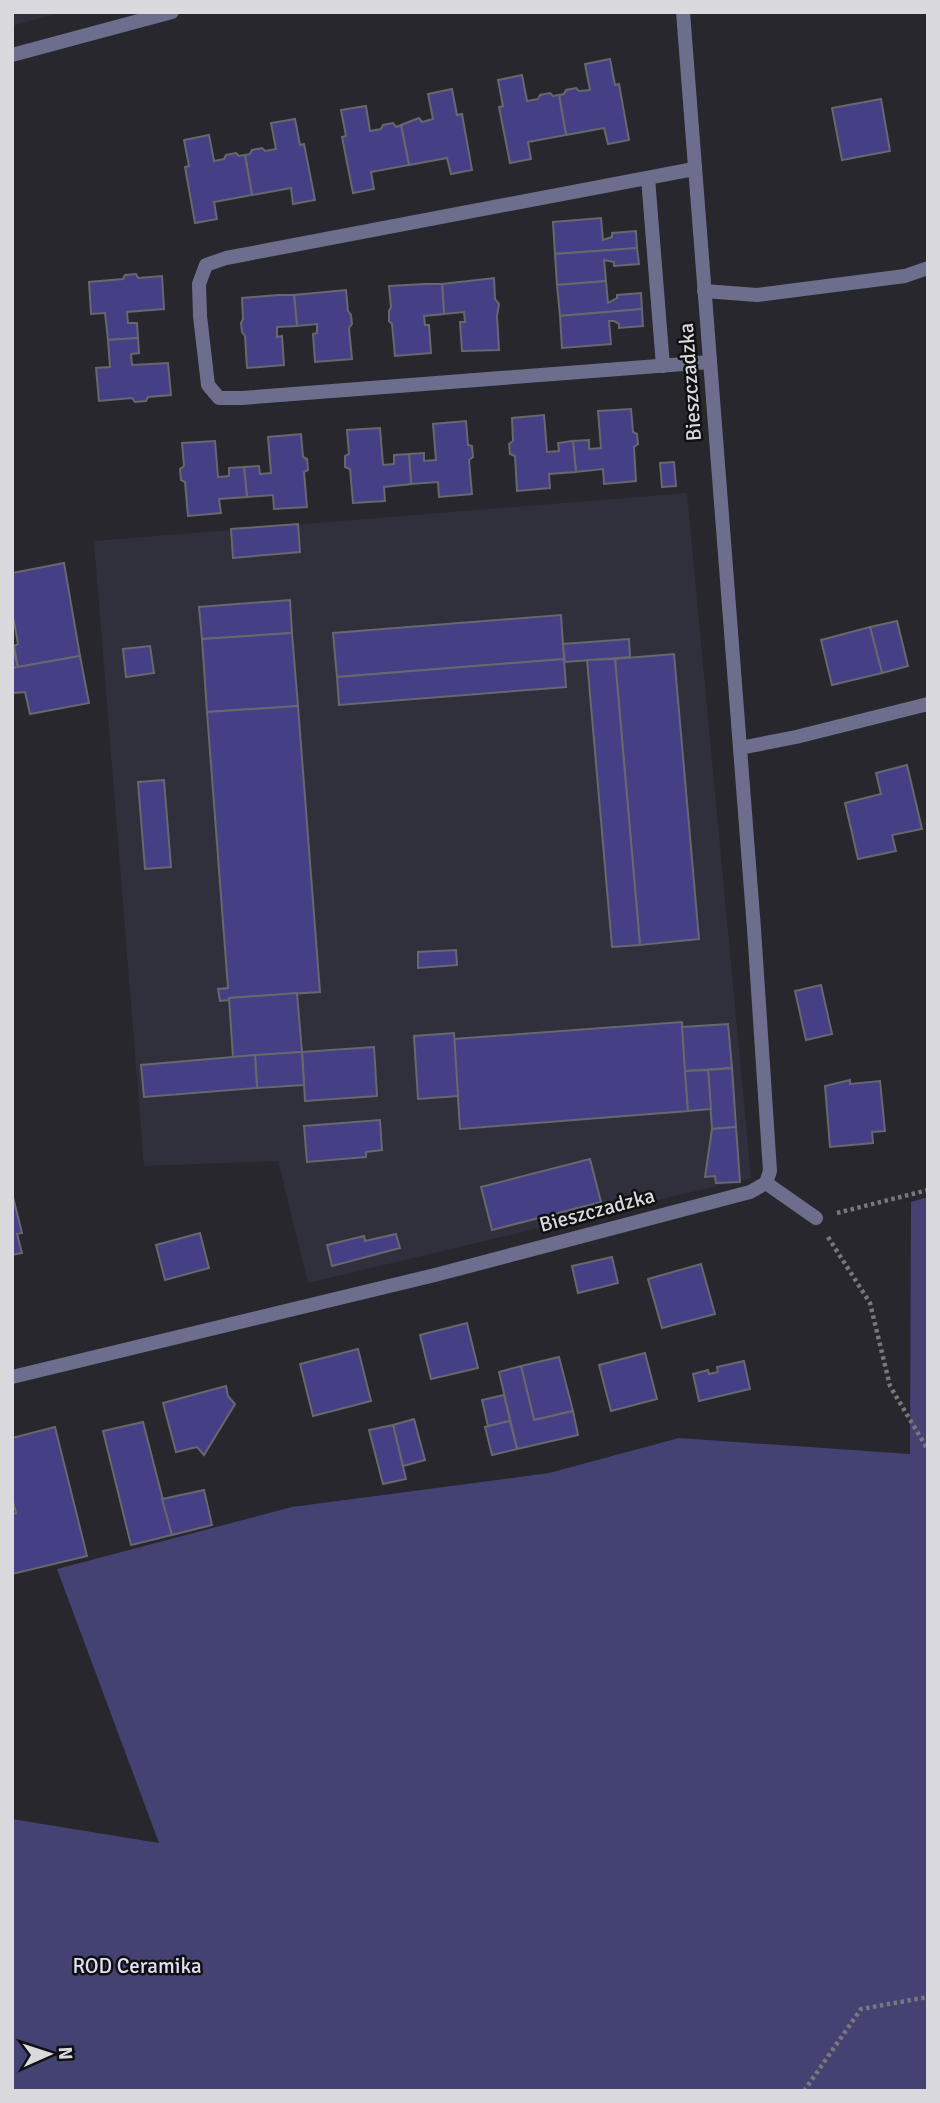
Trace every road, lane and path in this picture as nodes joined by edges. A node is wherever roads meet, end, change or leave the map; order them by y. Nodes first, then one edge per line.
1 (172, 12) edge
2 (682, 12) edge
3 (12, 55) edge
4 (694, 169) junction
5 (648, 178) junction
6 (928, 268) edge
7 (704, 290) junction
8 (710, 362) junction
9 (663, 366) junction
10 (928, 704) edge
11 (740, 748) junction
12 (766, 1183) junction
13 (928, 1190) edge
14 (816, 1218) junction
15 (12, 1377) edge
16 (928, 1450) edge
17 (928, 1997) edge
18 (804, 2091) edge

1 - 3 street
2 - 4 street, Bieszczadzka
4 - 5 street
4 - 7 street, Bieszczadzka
5 - 9 street
5 - 9 street
6 - 7 street
7 - 8 street, Bieszczadzka
8 - 9 street
8 - 11 street, Bieszczadzka
10 - 11 street
11 - 12 street, Bieszczadzka
12 - 14 street
12 - 15 street, Bieszczadzka
13 - 14 path
14 - 16 path
17 - 18 path

